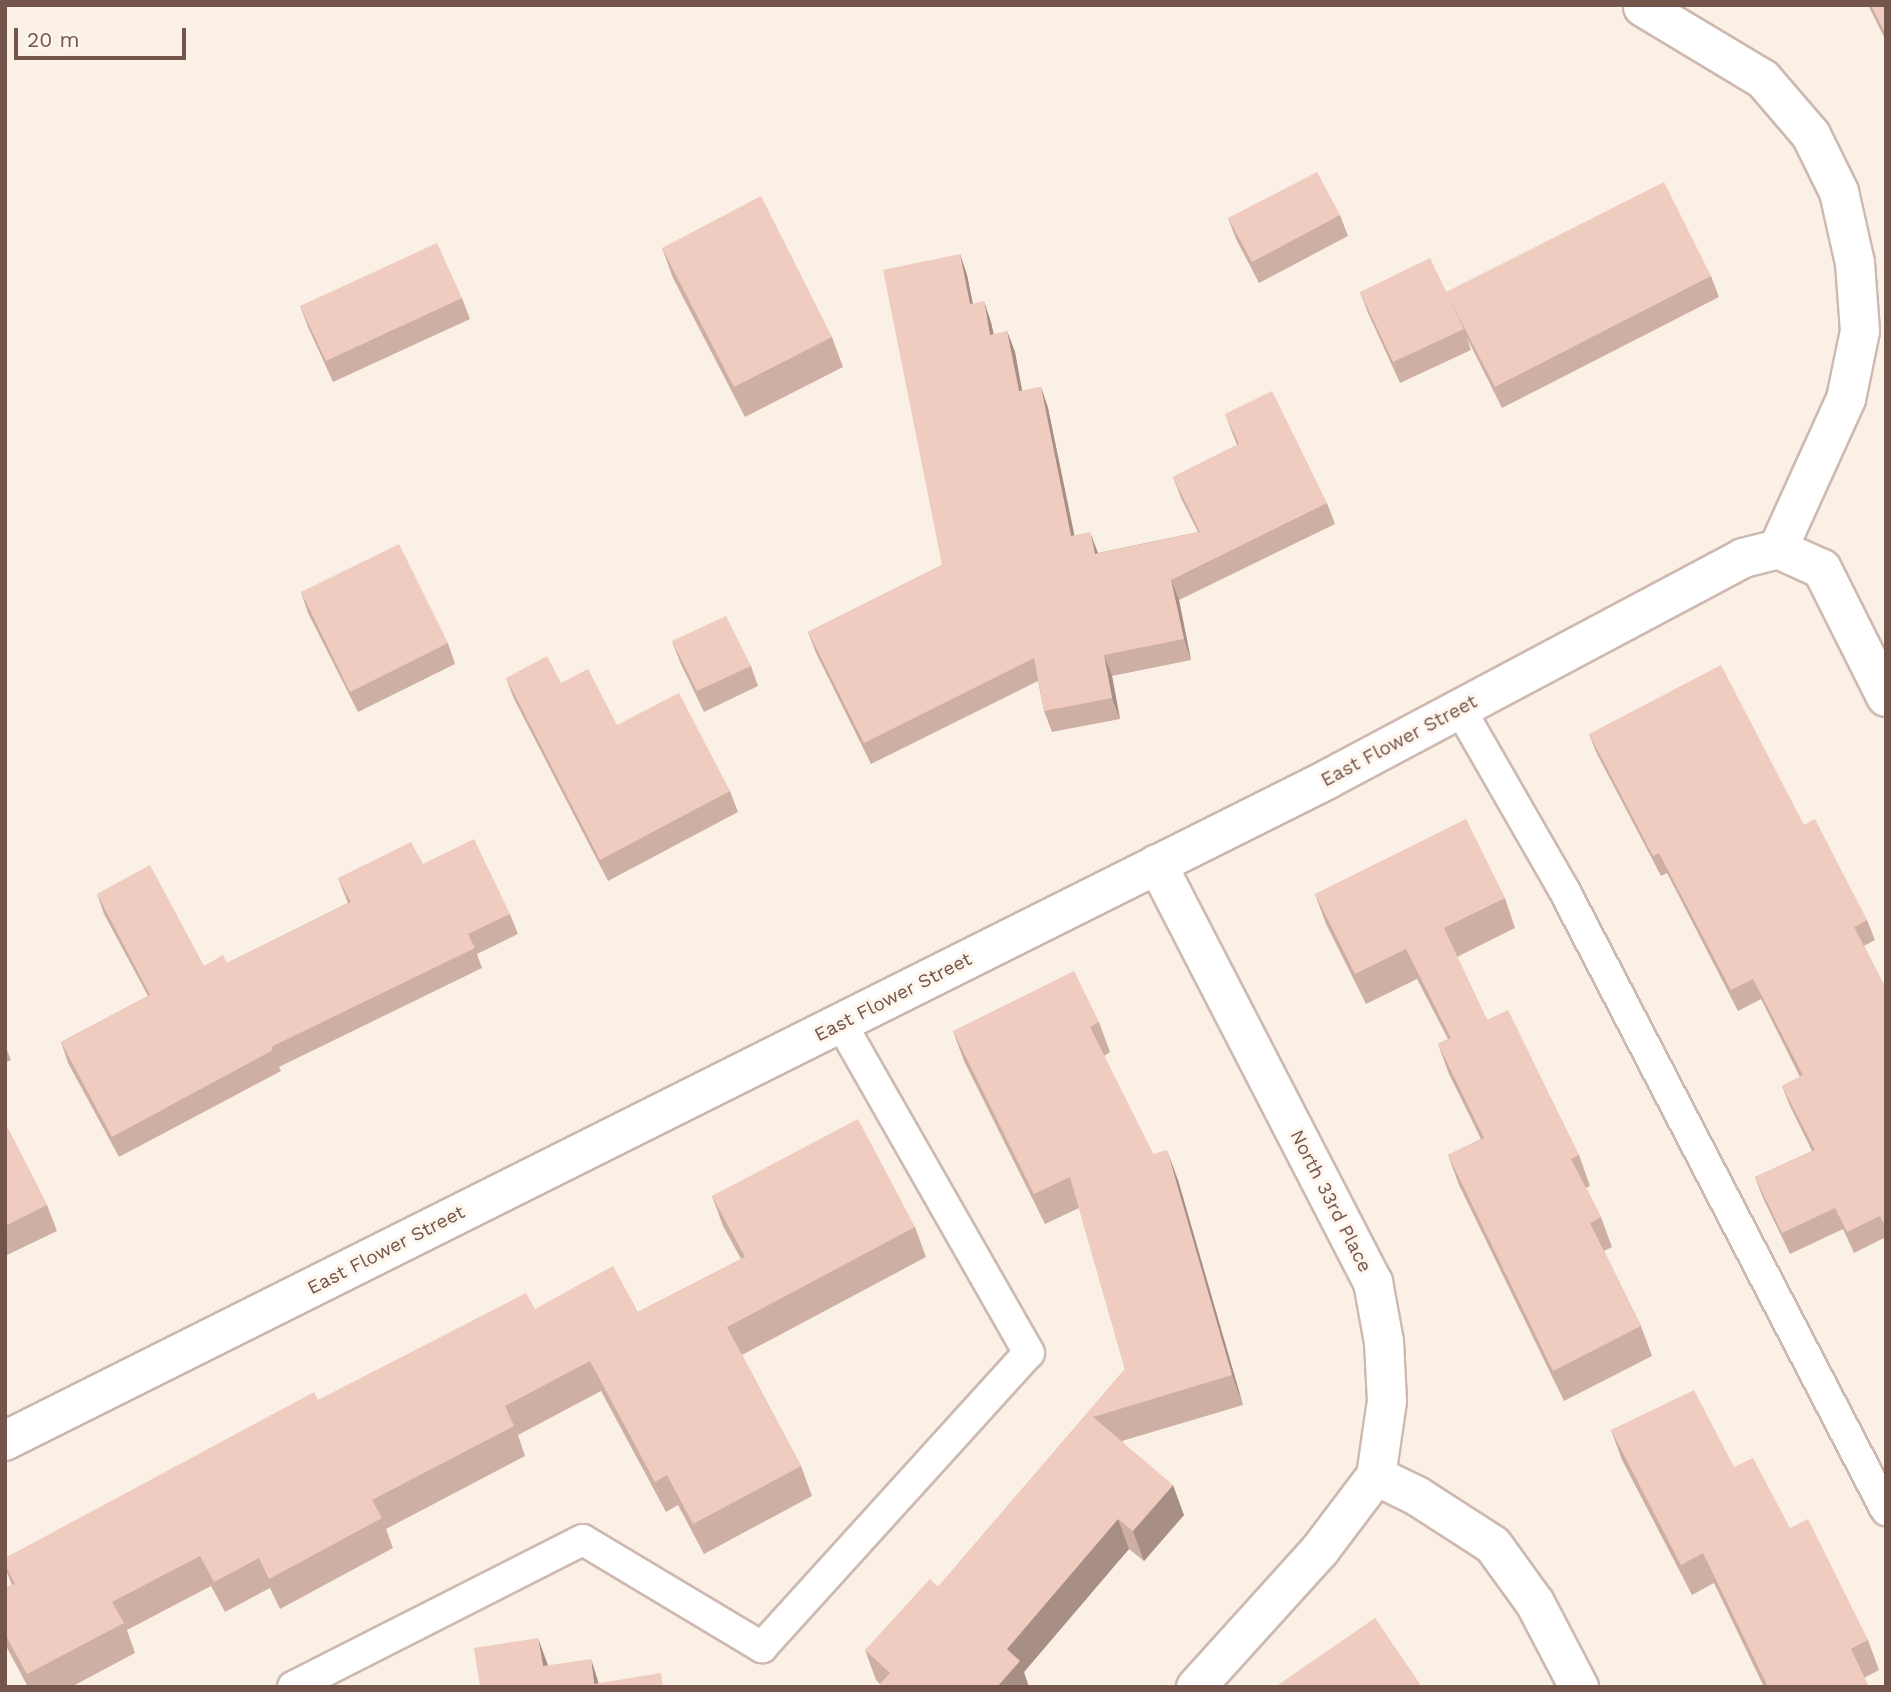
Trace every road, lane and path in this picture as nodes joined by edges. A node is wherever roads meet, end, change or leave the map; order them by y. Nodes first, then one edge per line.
1 (1643, 7) dead end
2 (1778, 549) junction
3 (1886, 697) edge
4 (1460, 709) junction
5 (1157, 864) junction
6 (841, 1023) junction
7 (5, 1441) edge
8 (1376, 1476) junction
9 (1886, 1510) edge
10 (293, 1687) edge
11 (1196, 1687) edge
12 (1579, 1687) edge

1 - 2 street
2 - 3 street
2 - 4 street, East Flower Street
4 - 5 street, East Flower Street
4 - 9 lane
5 - 6 street, East Flower Street
5 - 8 street, North 33rd Place
6 - 7 street, East Flower Street
6 - 10 lane
8 - 11 street
8 - 12 street

